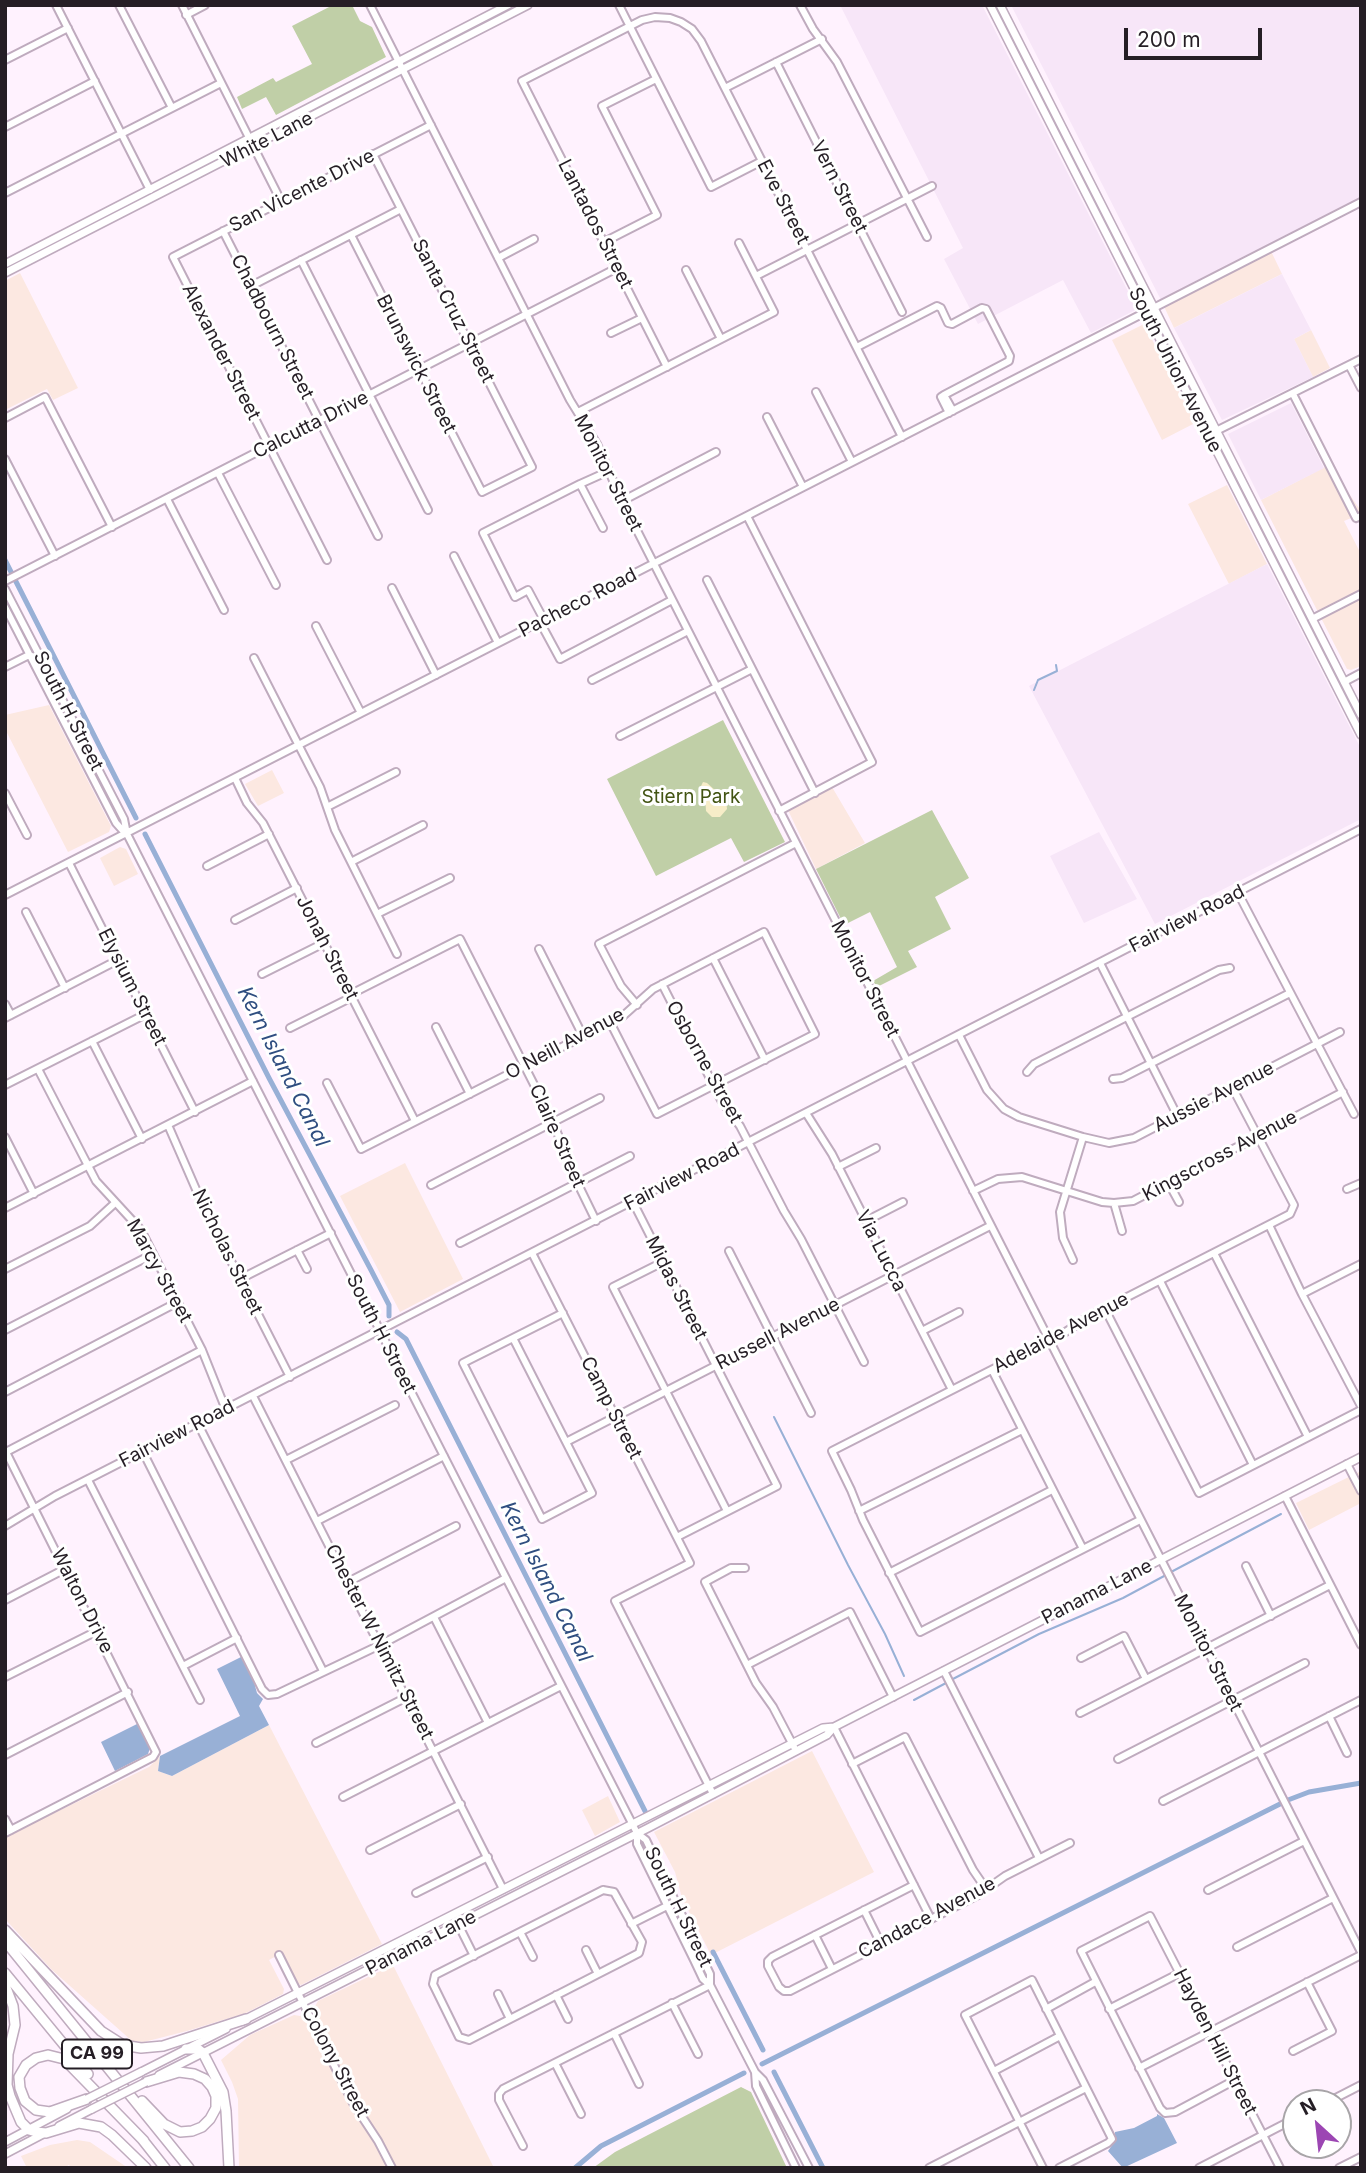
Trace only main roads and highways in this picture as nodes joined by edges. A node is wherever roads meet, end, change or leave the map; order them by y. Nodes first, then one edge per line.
1 (528, 5) edge
2 (990, 5) edge
3 (1000, 5) edge
4 (505, 8) edge
5 (998, 20) junction
6 (1025, 54) junction
7 (1032, 88) junction
8 (1059, 122) junction
9 (251, 143) junction
10 (150, 190) junction
11 (128, 210) junction
12 (5, 265) edge
13 (5, 273) edge
14 (1150, 310) junction
15 (1183, 384) junction
16 (1216, 431) junction
17 (1207, 432) junction
18 (1240, 479) junction
19 (1279, 574) junction
20 (1312, 620) junction
21 (1339, 691) junction
22 (1361, 715) edge
23 (1361, 724) edge
24 (1361, 735) edge
25 (1361, 1457) edge
26 (794, 1747) junction
27 (503, 1889) junction
28 (470, 1906) junction
29 (490, 1908) junction
30 (458, 1924) junction
31 (5, 1930) edge
32 (5, 1941) edge
33 (377, 1952) junction
34 (5, 1973) edge
35 (344, 1982) junction
36 (5, 1985) edge
37 (246, 2019) junction
38 (85, 2039) junction
39 (186, 2049) junction
40 (203, 2053) junction
41 (146, 2082) junction
42 (87, 2099) junction
43 (29, 2130) junction
44 (46, 2133) junction
45 (144, 2141) junction
46 (5, 2142) edge
47 (5, 2154) edge
48 (146, 2168) edge
49 (165, 2168) edge
50 (189, 2168) edge
51 (229, 2168) edge

1 - 4 main road, White Lane
2 - 5 main road, South Union Avenue
3 - 6 main road, South Union Avenue
4 - 9 main road, White Lane
4 - 9 main road, White Lane
5 - 6 main road
5 - 7 main road, South Union Avenue
6 - 8 main road, South Union Avenue
7 - 8 main road
7 - 14 main road, South Union Avenue
8 - 14 main road, South Union Avenue
9 - 10 main road, White Lane
9 - 11 main road, White Lane
10 - 11 main road
10 - 12 main road, White Lane
11 - 13 main road, White Lane
14 - 15 main road, South Union Avenue
14 - 16 main road, South Union Avenue
15 - 16 main road
15 - 17 main road, South Union Avenue
16 - 18 main road, South Union Avenue
17 - 18 main road
17 - 19 main road, South Union Avenue
18 - 20 main road, South Union Avenue
19 - 20 main road
19 - 21 main road, South Union Avenue
20 - 22 main road, South Union Avenue
21 - 23 main road
21 - 24 main road, South Union Avenue
25 - 26 main road, Panama Lane
26 - 27 main road, Panama Lane
26 - 29 main road, Panama Lane
27 - 28 main road, Panama Lane
27 - 29 main road
28 - 30 main road
28 - 33 main road, Panama Lane
29 - 30 main road, Panama Lane
30 - 35 main road, Panama Lane
31 - 37 highway
32 - 38 highway, CA 99
33 - 35 main road
33 - 37 main road, Panama Lane
34 - 45 highway, CA 99
35 - 40 main road, Panama Lane
36 - 43 highway
37 - 39 main road, Panama Lane
38 - 41 highway
38 - 50 highway, CA 99
39 - 40 highway
39 - 42 main road, Panama Lane, bridge
40 - 41 main road, Panama Lane
40 - 51 highway
41 - 44 main road, Panama Lane, bridge
42 - 43 main road, Panama Lane
42 - 45 highway
43 - 44 highway
43 - 46 main road, Panama Lane
44 - 47 main road, Panama Lane
44 - 48 highway
45 - 49 highway, CA 99

